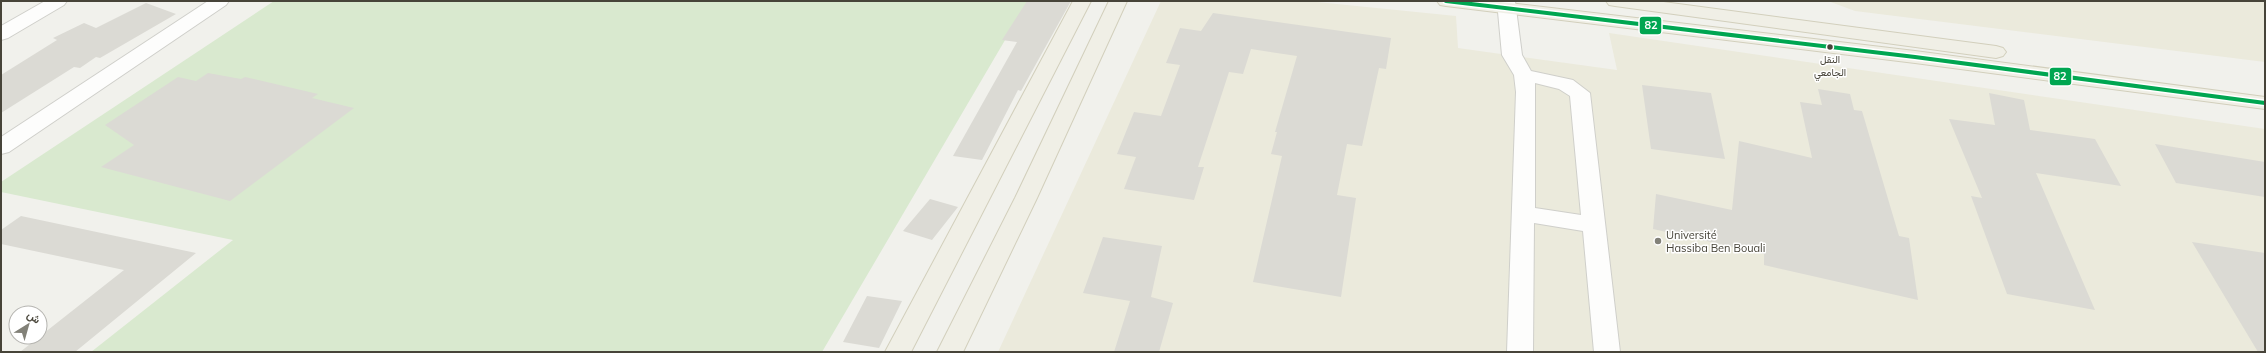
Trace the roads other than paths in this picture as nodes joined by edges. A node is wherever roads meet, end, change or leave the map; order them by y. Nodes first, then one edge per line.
1 (40, 1) edge
2 (58, 1) edge
3 (220, 1) edge
4 (1082, 1) edge
5 (1118, 1) edge
6 (1446, 1) edge
7 (1615, 1) edge
8 (1507, 5) edge
9 (1, 23) edge
10 (1, 34) edge
11 (1524, 75) junction
12 (2265, 88) edge
13 (2265, 102) edge
14 (1, 146) edge
15 (1523, 214) junction
16 (1594, 225) junction
17 (898, 352) edge
18 (950, 352) edge
19 (1520, 352) edge
20 (1607, 352) edge

1 - 9 street
2 - 10 street
3 - 14 street
4 - 17 main road
5 - 18 main road
6 - 8 main road
7 - 12 main road
8 - 11 street
8 - 13 main road
11 - 15 street
11 - 16 street
15 - 16 street
15 - 19 street
16 - 20 street

